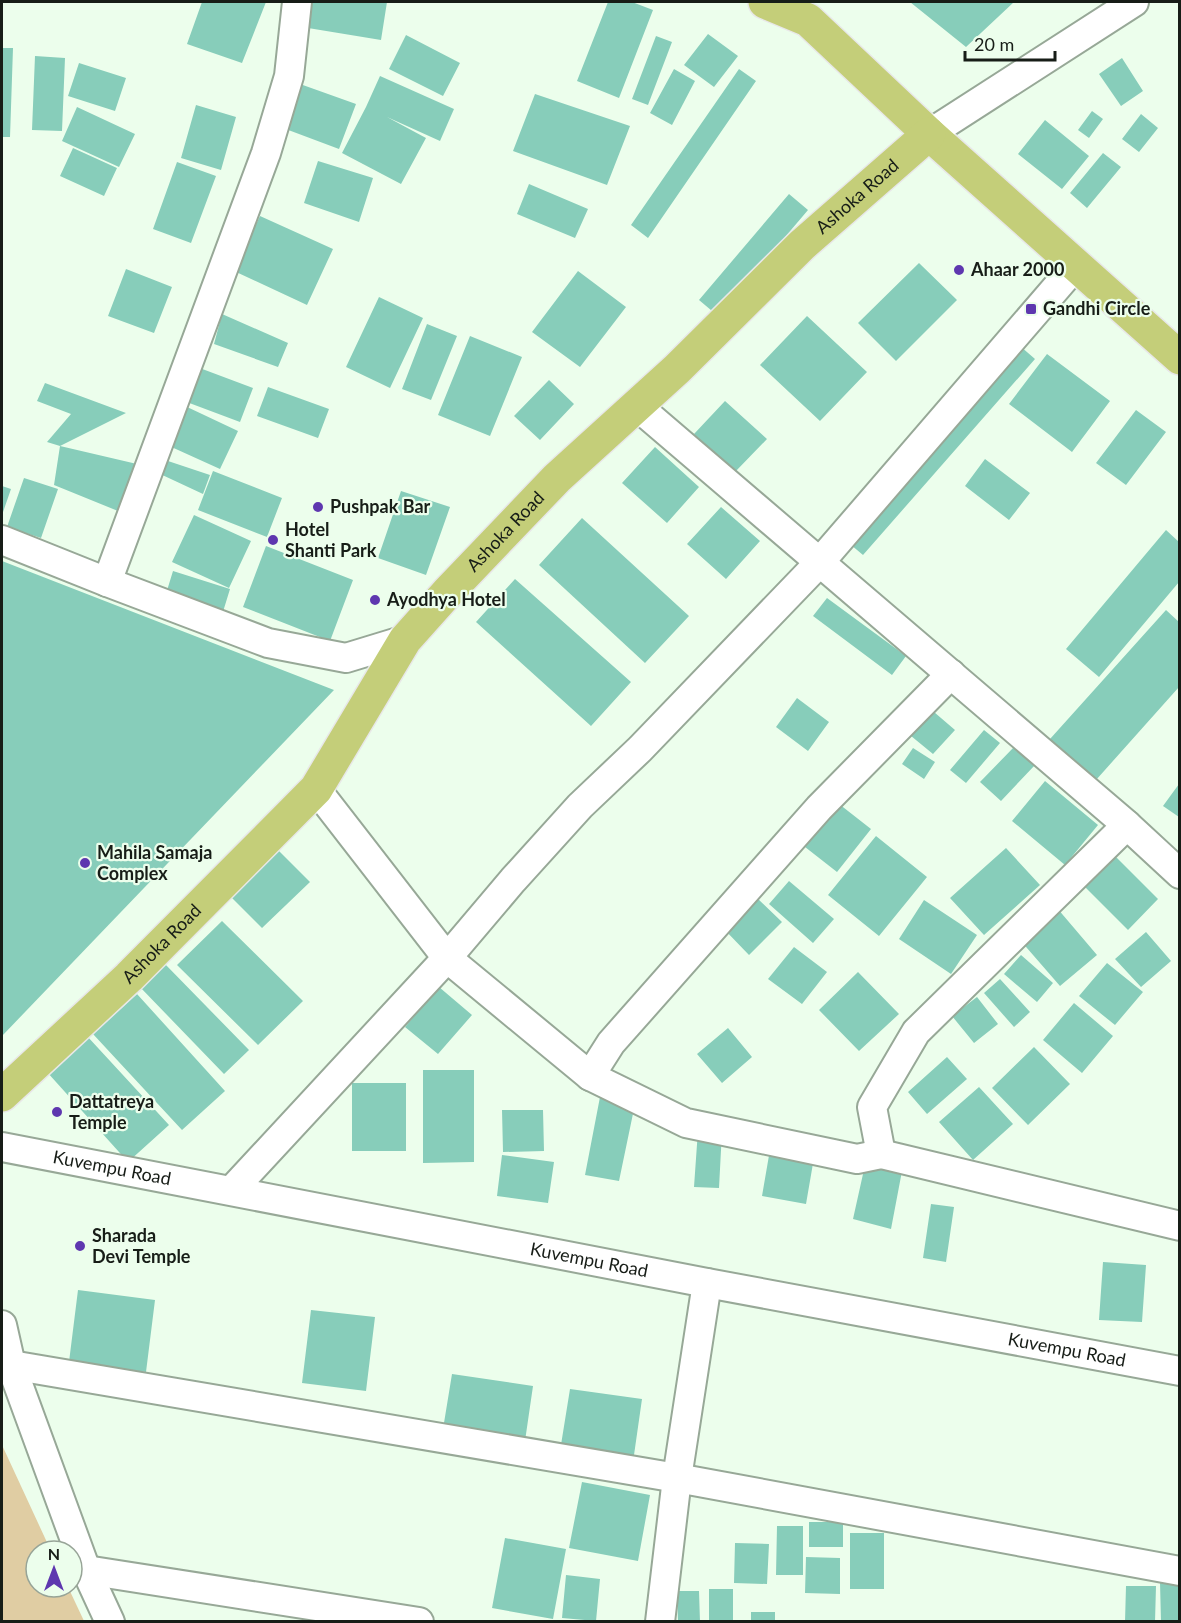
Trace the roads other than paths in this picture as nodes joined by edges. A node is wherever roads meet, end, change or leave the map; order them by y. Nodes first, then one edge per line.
1 (297, 2) edge
2 (765, 2) edge
3 (1134, 2) edge
4 (804, 11) edge
5 (929, 134) junction
6 (1076, 265) junction
7 (1179, 358) edge
8 (637, 406) junction
9 (2, 540) edge
10 (819, 563) junction
11 (106, 582) junction
12 (405, 640) junction
13 (951, 674) junction
14 (316, 789) junction
15 (1127, 825) junction
16 (1179, 874) edge
17 (447, 958) junction
18 (590, 1076) junction
19 (2, 1095) edge
20 (2, 1147) edge
21 (881, 1154) junction
22 (232, 1190) junction
23 (1179, 1226) edge
24 (707, 1283) junction
25 (2, 1325) edge
26 (11, 1365) junction
27 (1179, 1371) edge
28 (677, 1478) junction
29 (86, 1570) junction
30 (1179, 1571) edge
31 (110, 1622) edge
32 (419, 1622) edge
33 (660, 1622) edge

1 - 11 street
2 - 4 main road
3 - 5 street
4 - 5 main road
5 - 6 main road
5 - 8 main road, Ashoka Road
6 - 7 main road
6 - 10 street
8 - 10 street
8 - 12 main road, Ashoka Road
9 - 11 street
10 - 13 street
10 - 17 street
11 - 12 street
12 - 14 main road, Ashoka Road
13 - 15 street
13 - 18 street
14 - 17 street
14 - 19 main road, Ashoka Road
15 - 16 street
15 - 21 street
17 - 18 street
17 - 22 street
18 - 21 street
20 - 22 street, Kuvempu Road
21 - 23 street
22 - 24 street, Kuvempu Road
24 - 27 street, Kuvempu Road
24 - 28 street
25 - 26 street
26 - 28 street
26 - 29 street
28 - 30 street
28 - 33 street
29 - 31 street
29 - 32 street

